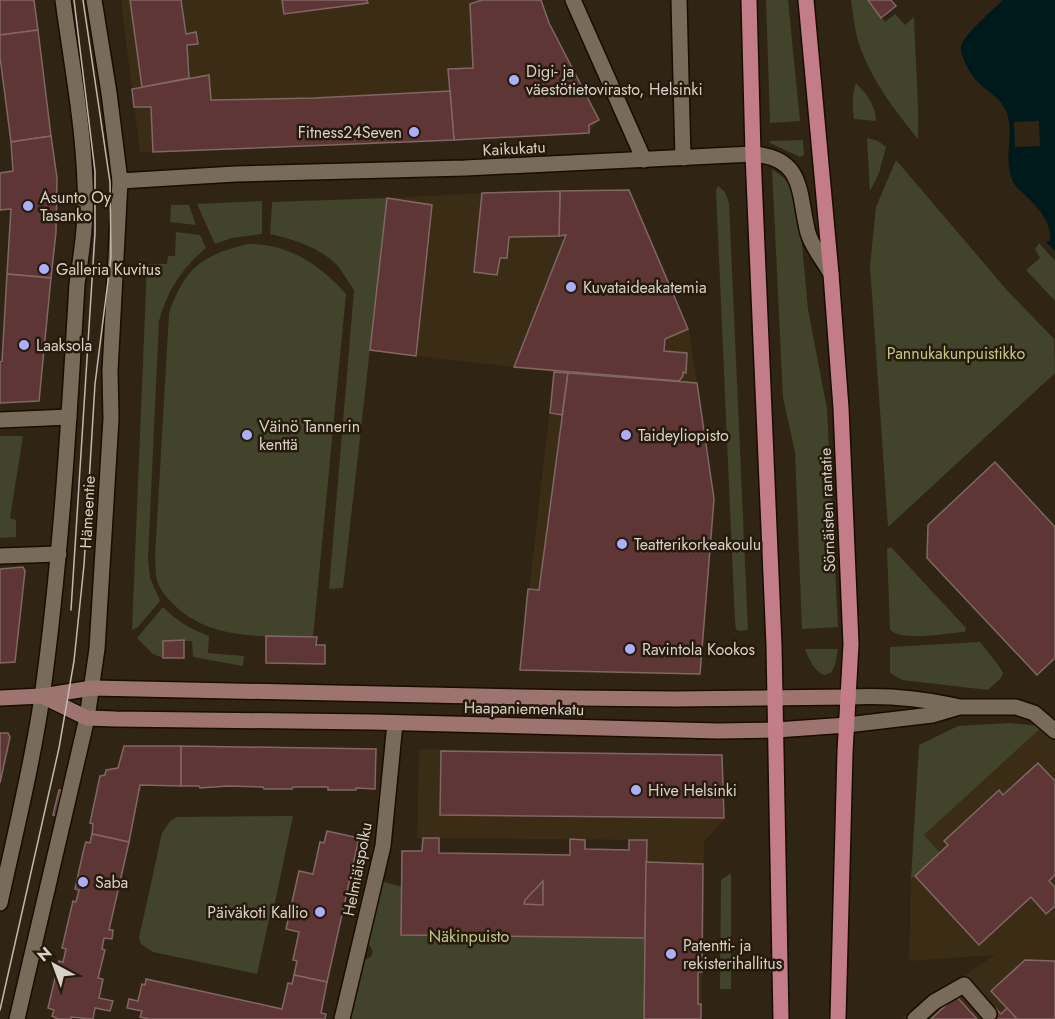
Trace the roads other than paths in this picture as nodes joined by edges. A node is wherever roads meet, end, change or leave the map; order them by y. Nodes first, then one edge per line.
1 (63, 0) edge
2 (94, 0) edge
3 (573, 0) edge
4 (679, 0) edge
5 (749, 0) edge
6 (806, 0) edge
7 (753, 154) junction
8 (683, 158) junction
9 (644, 160) junction
10 (120, 181) junction
11 (831, 274) junction
12 (69, 417) junction
13 (0, 420) edge
14 (59, 554) junction
15 (0, 556) edge
16 (92, 688) junction
17 (42, 696) junction
18 (776, 697) junction
19 (849, 697) junction
20 (0, 698) edge
21 (959, 707) junction
22 (87, 718) junction
23 (395, 723) junction
24 (847, 725) junction
25 (776, 730) junction
26 (1055, 730) edge
27 (0, 903) edge
28 (989, 1014) dead end
29 (17, 1019) edge
30 (342, 1019) edge
31 (781, 1019) edge
32 (838, 1019) edge
33 (915, 1019) edge

1 - 12 street, Hämeentie
2 - 10 street, Hämeentie
3 - 9 street
4 - 8 street
5 - 7 main road
6 - 11 main road, Sörnäisten rantatie
7 - 8 street, Kaikukatu
7 - 11 street, Kaikukatu
7 - 18 main road
8 - 9 street, Kaikukatu
9 - 10 street, Kaikukatu
10 - 16 street, Hämeentie
11 - 19 main road, Sörnäisten rantatie
12 - 13 street
12 - 14 street, Hämeentie
14 - 15 street
14 - 17 street, Hämeentie
16 - 17 main road, Haapaniemenkatu
16 - 18 main road, Haapaniemenkatu
16 - 22 street, Hämeentie
17 - 20 main road, Haapaniemenkatu
17 - 22 main road
17 - 27 street, Hämeentie
18 - 19 main road, Haapaniemenkatu
18 - 25 main road
19 - 21 street, Haapaniemenkatu
19 - 24 main road, Sörnäisten rantatie
21 - 24 street, Haapaniemenkatu
21 - 26 street, Haapaniemenkatu
22 - 23 main road, Haapaniemenkatu
22 - 29 street, Hämeentie
23 - 25 main road, Haapaniemenkatu
23 - 30 street, Helmiäispolku
24 - 25 main road, Haapaniemenkatu
24 - 32 main road, Sörnäisten rantatie
25 - 31 main road
28 - 33 street

